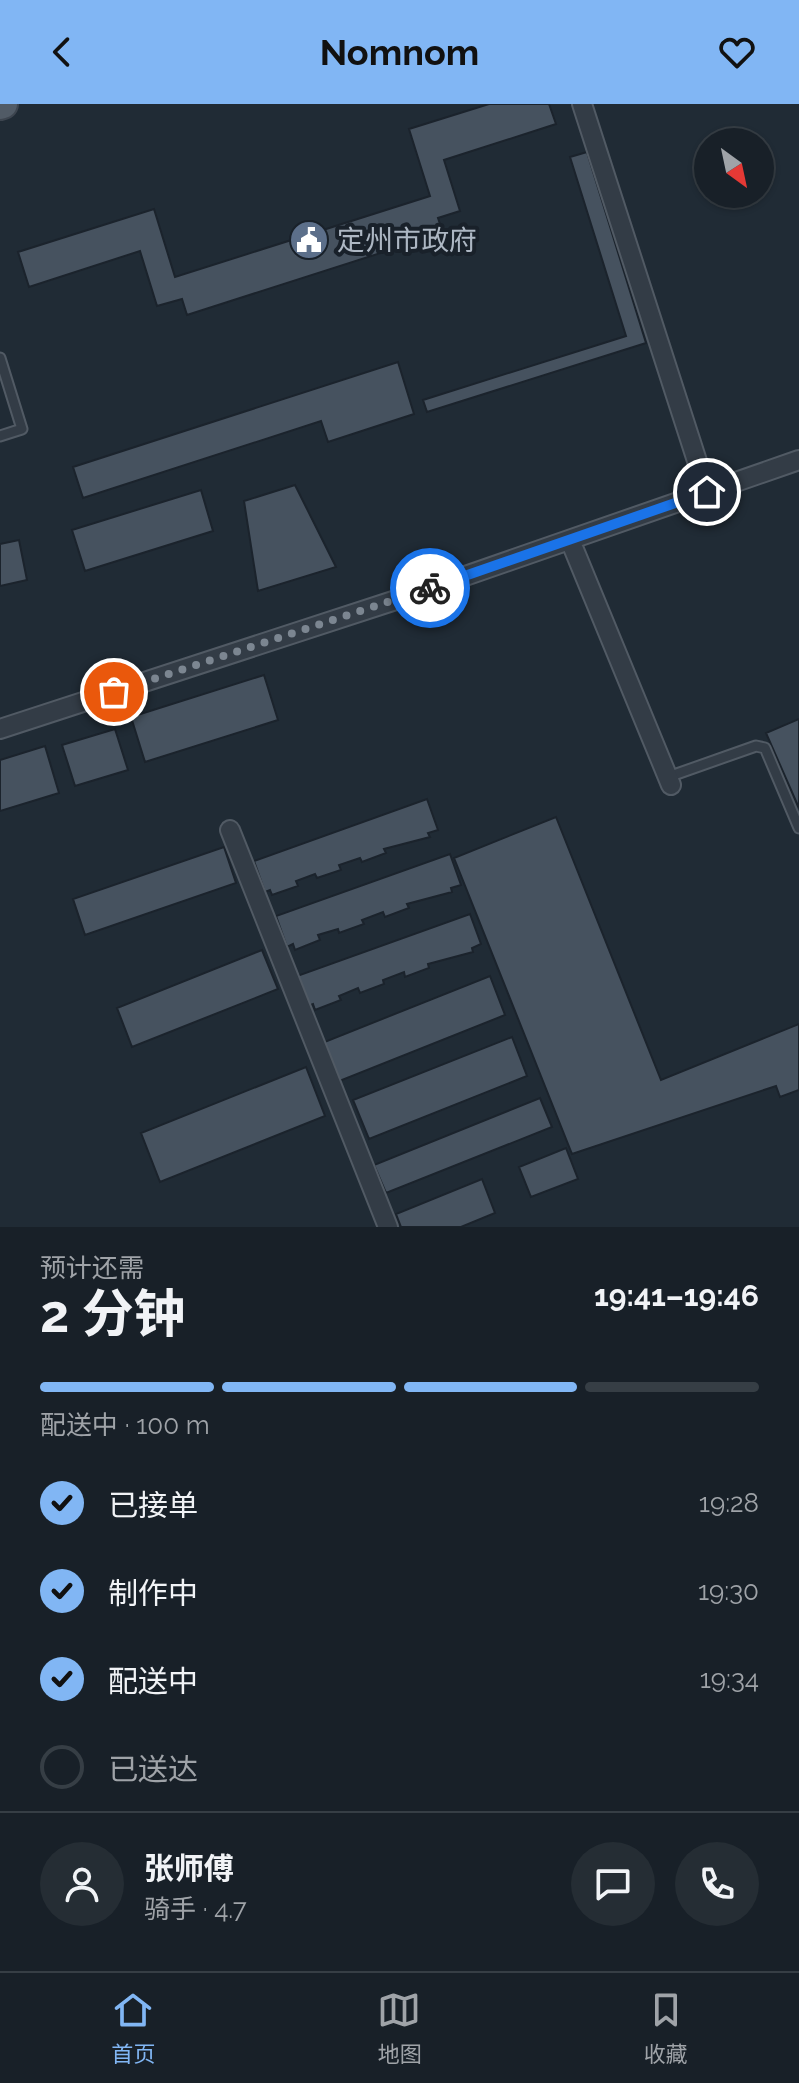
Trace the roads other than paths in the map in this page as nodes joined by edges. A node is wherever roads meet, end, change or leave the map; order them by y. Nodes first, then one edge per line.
1 (582, 104) edge
2 (0, 358) edge
3 (0, 436) edge
4 (799, 460) edge
5 (707, 492) junction
6 (570, 540) junction
7 (0, 729) edge
8 (670, 781) joint
9 (799, 828) edge
10 (230, 830) dead end
11 (388, 1227) edge

1 - 5 street
2 - 3 lane
4 - 5 street
5 - 6 street
6 - 7 street
6 - 8 street
8 - 9 lane
10 - 11 street

